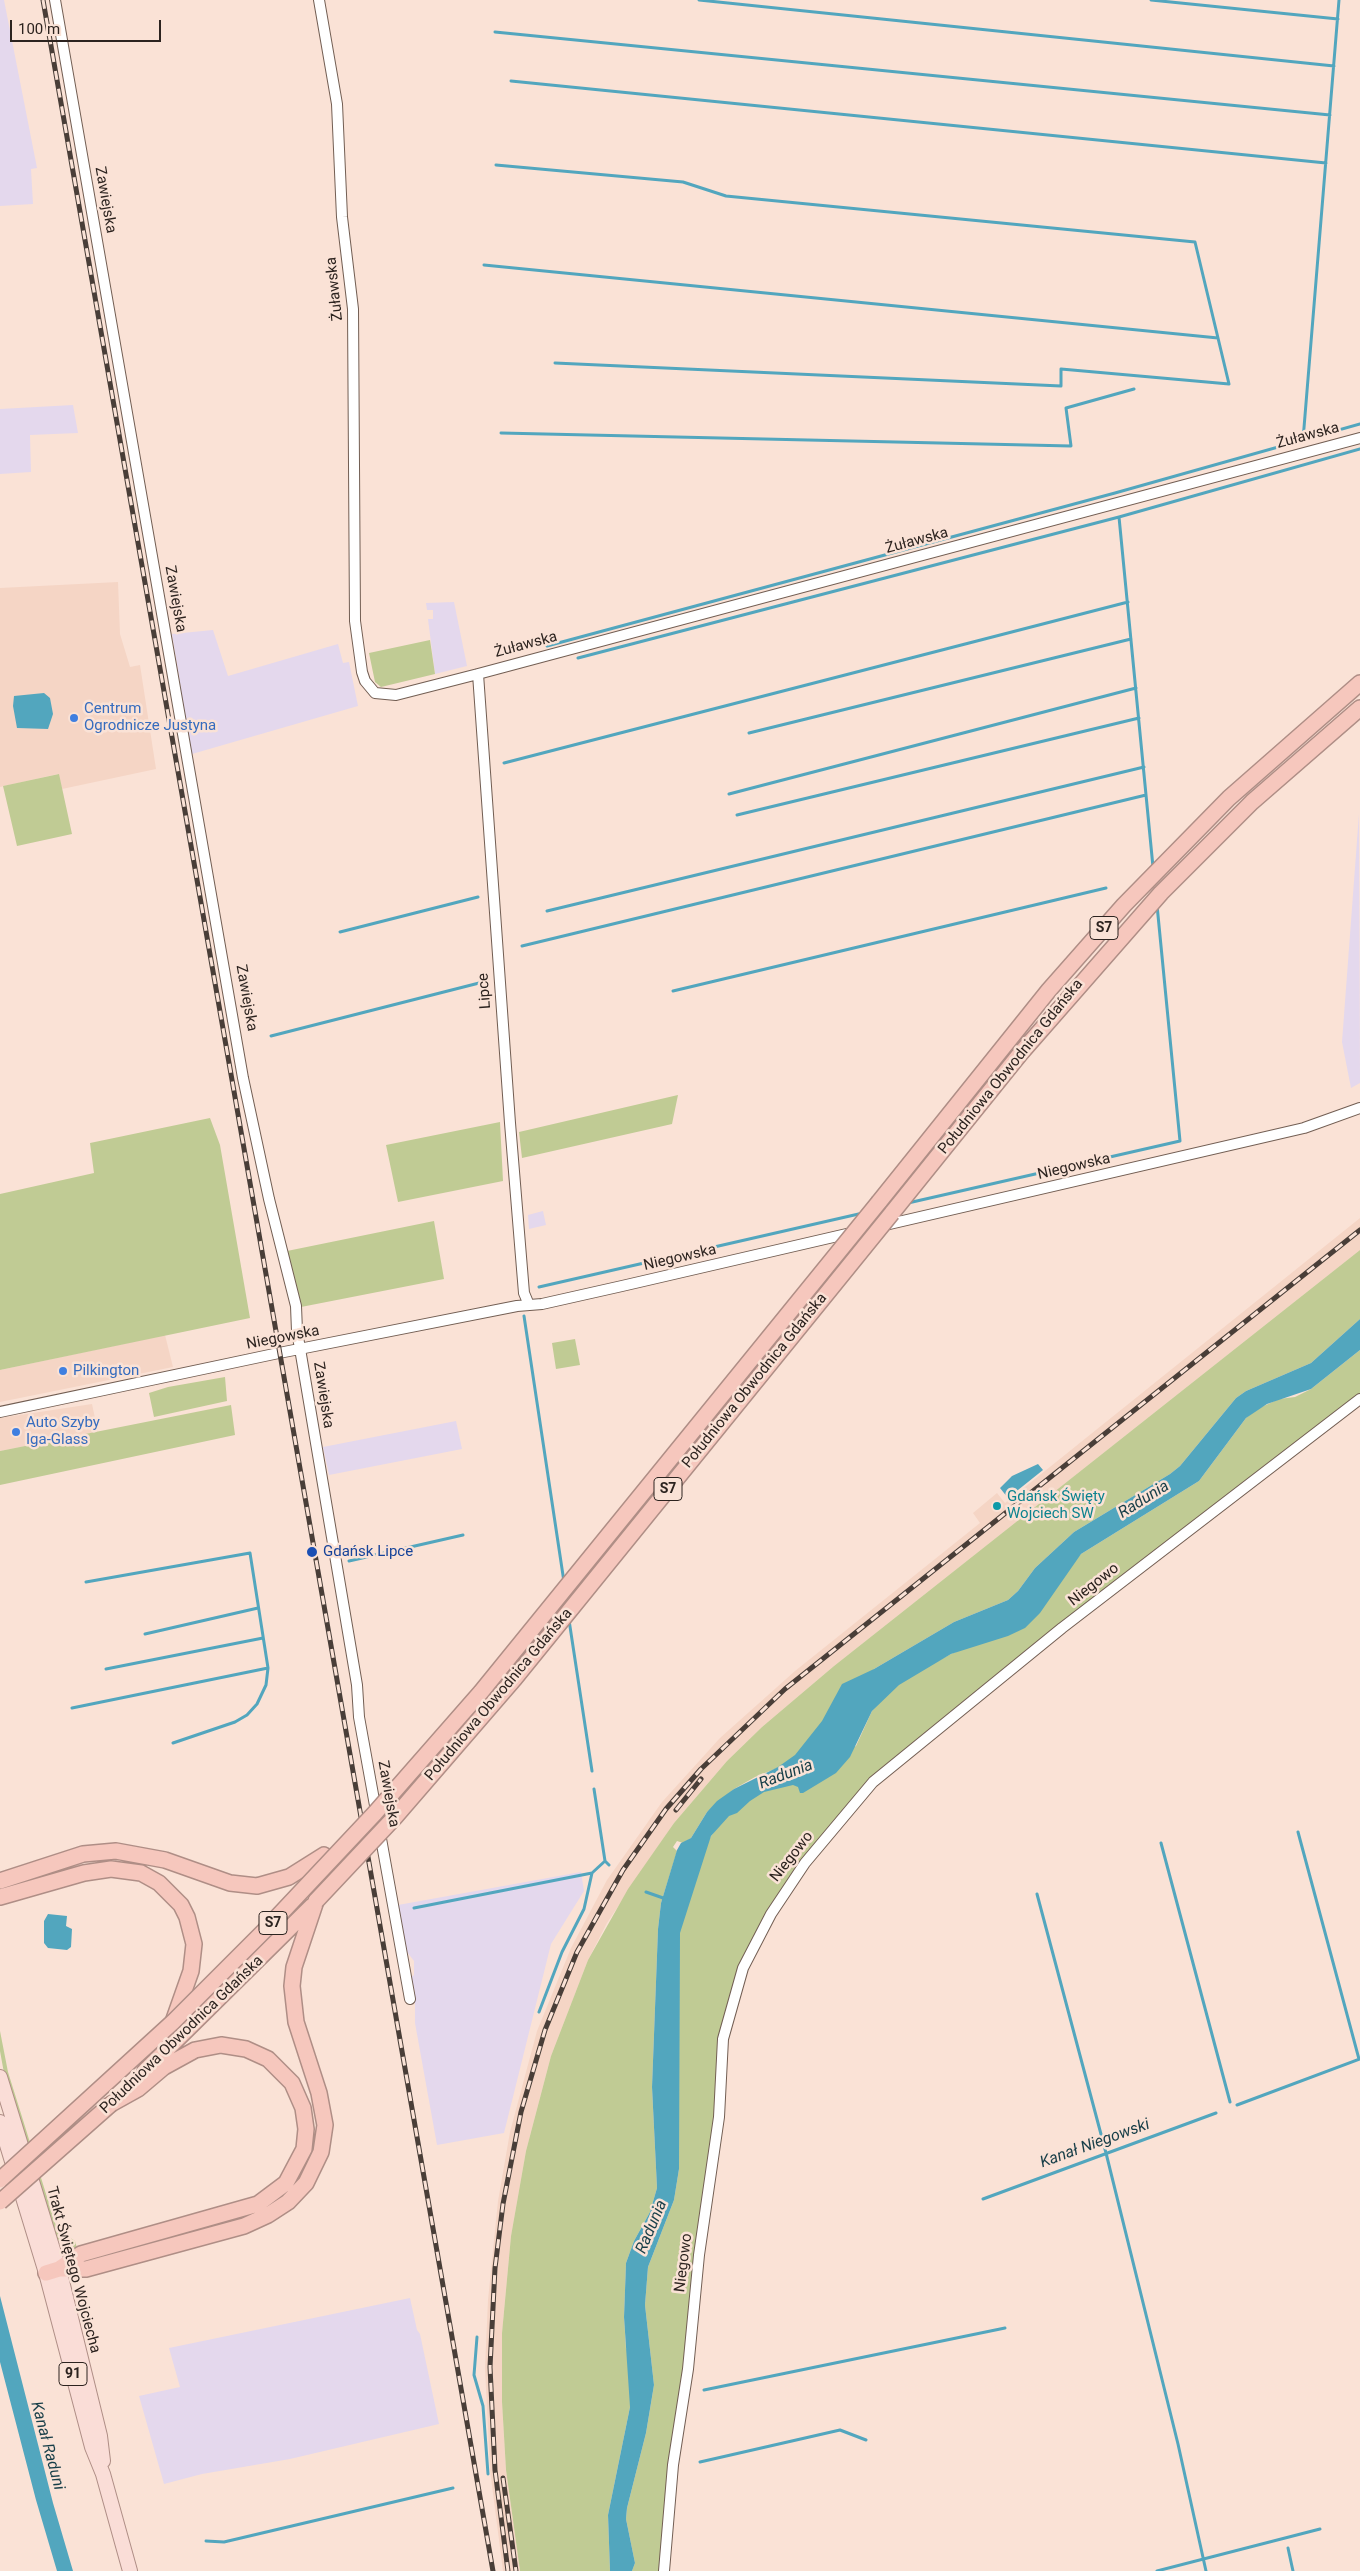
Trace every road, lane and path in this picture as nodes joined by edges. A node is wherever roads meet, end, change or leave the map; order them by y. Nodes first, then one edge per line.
1 (55, 0) edge
2 (319, 0) edge
3 (1360, 438) edge
4 (478, 674) junction
5 (1360, 683) edge
6 (1360, 708) edge
7 (1360, 1108) edge
8 (529, 1305) junction
9 (301, 1350) junction
10 (1360, 1399) edge
11 (0, 1412) edge
12 (369, 1820) junction
13 (0, 1881) edge
14 (0, 1897) edge
15 (316, 1901) junction
16 (410, 1999) dead end
17 (173, 2022) junction
18 (0, 2077) edge
19 (111, 2104) junction
20 (0, 2122) edge
21 (0, 2180) edge
22 (0, 2202) edge
23 (153, 2242) junction
24 (52, 2271) junction
25 (130, 2571) edge
26 (664, 2571) edge

1 - 9 street, Zawiejska
2 - 4 street, Żuławska
3 - 4 street, Żuławska
4 - 8 street, Lipce
5 - 12 highway, Południowa Obwodnica Gdańska / S7, bridge
6 - 15 highway, Południowa Obwodnica Gdańska / S7, bridge
7 - 8 street, Niegowska
8 - 9 street, Niegowska
9 - 11 street, Niegowska
9 - 16 street, Zawiejska
10 - 26 street, Niegowo
12 - 13 highway, bridge
12 - 17 highway, Południowa Obwodnica Gdańska / S7, bridge
14 - 17 highway
15 - 19 highway, Południowa Obwodnica Gdańska / S7
15 - 23 highway
17 - 21 highway, Południowa Obwodnica Gdańska / S7, bridge
18 - 24 main road, Trakt Świętego Wojciecha / 91
19 - 22 highway, Południowa Obwodnica Gdańska / S7, bridge
19 - 23 highway
20 - 24 main road, Trakt Świętego Wojciecha / 91
23 - 24 highway
24 - 25 main road, Trakt Świętego Wojciecha / 91

